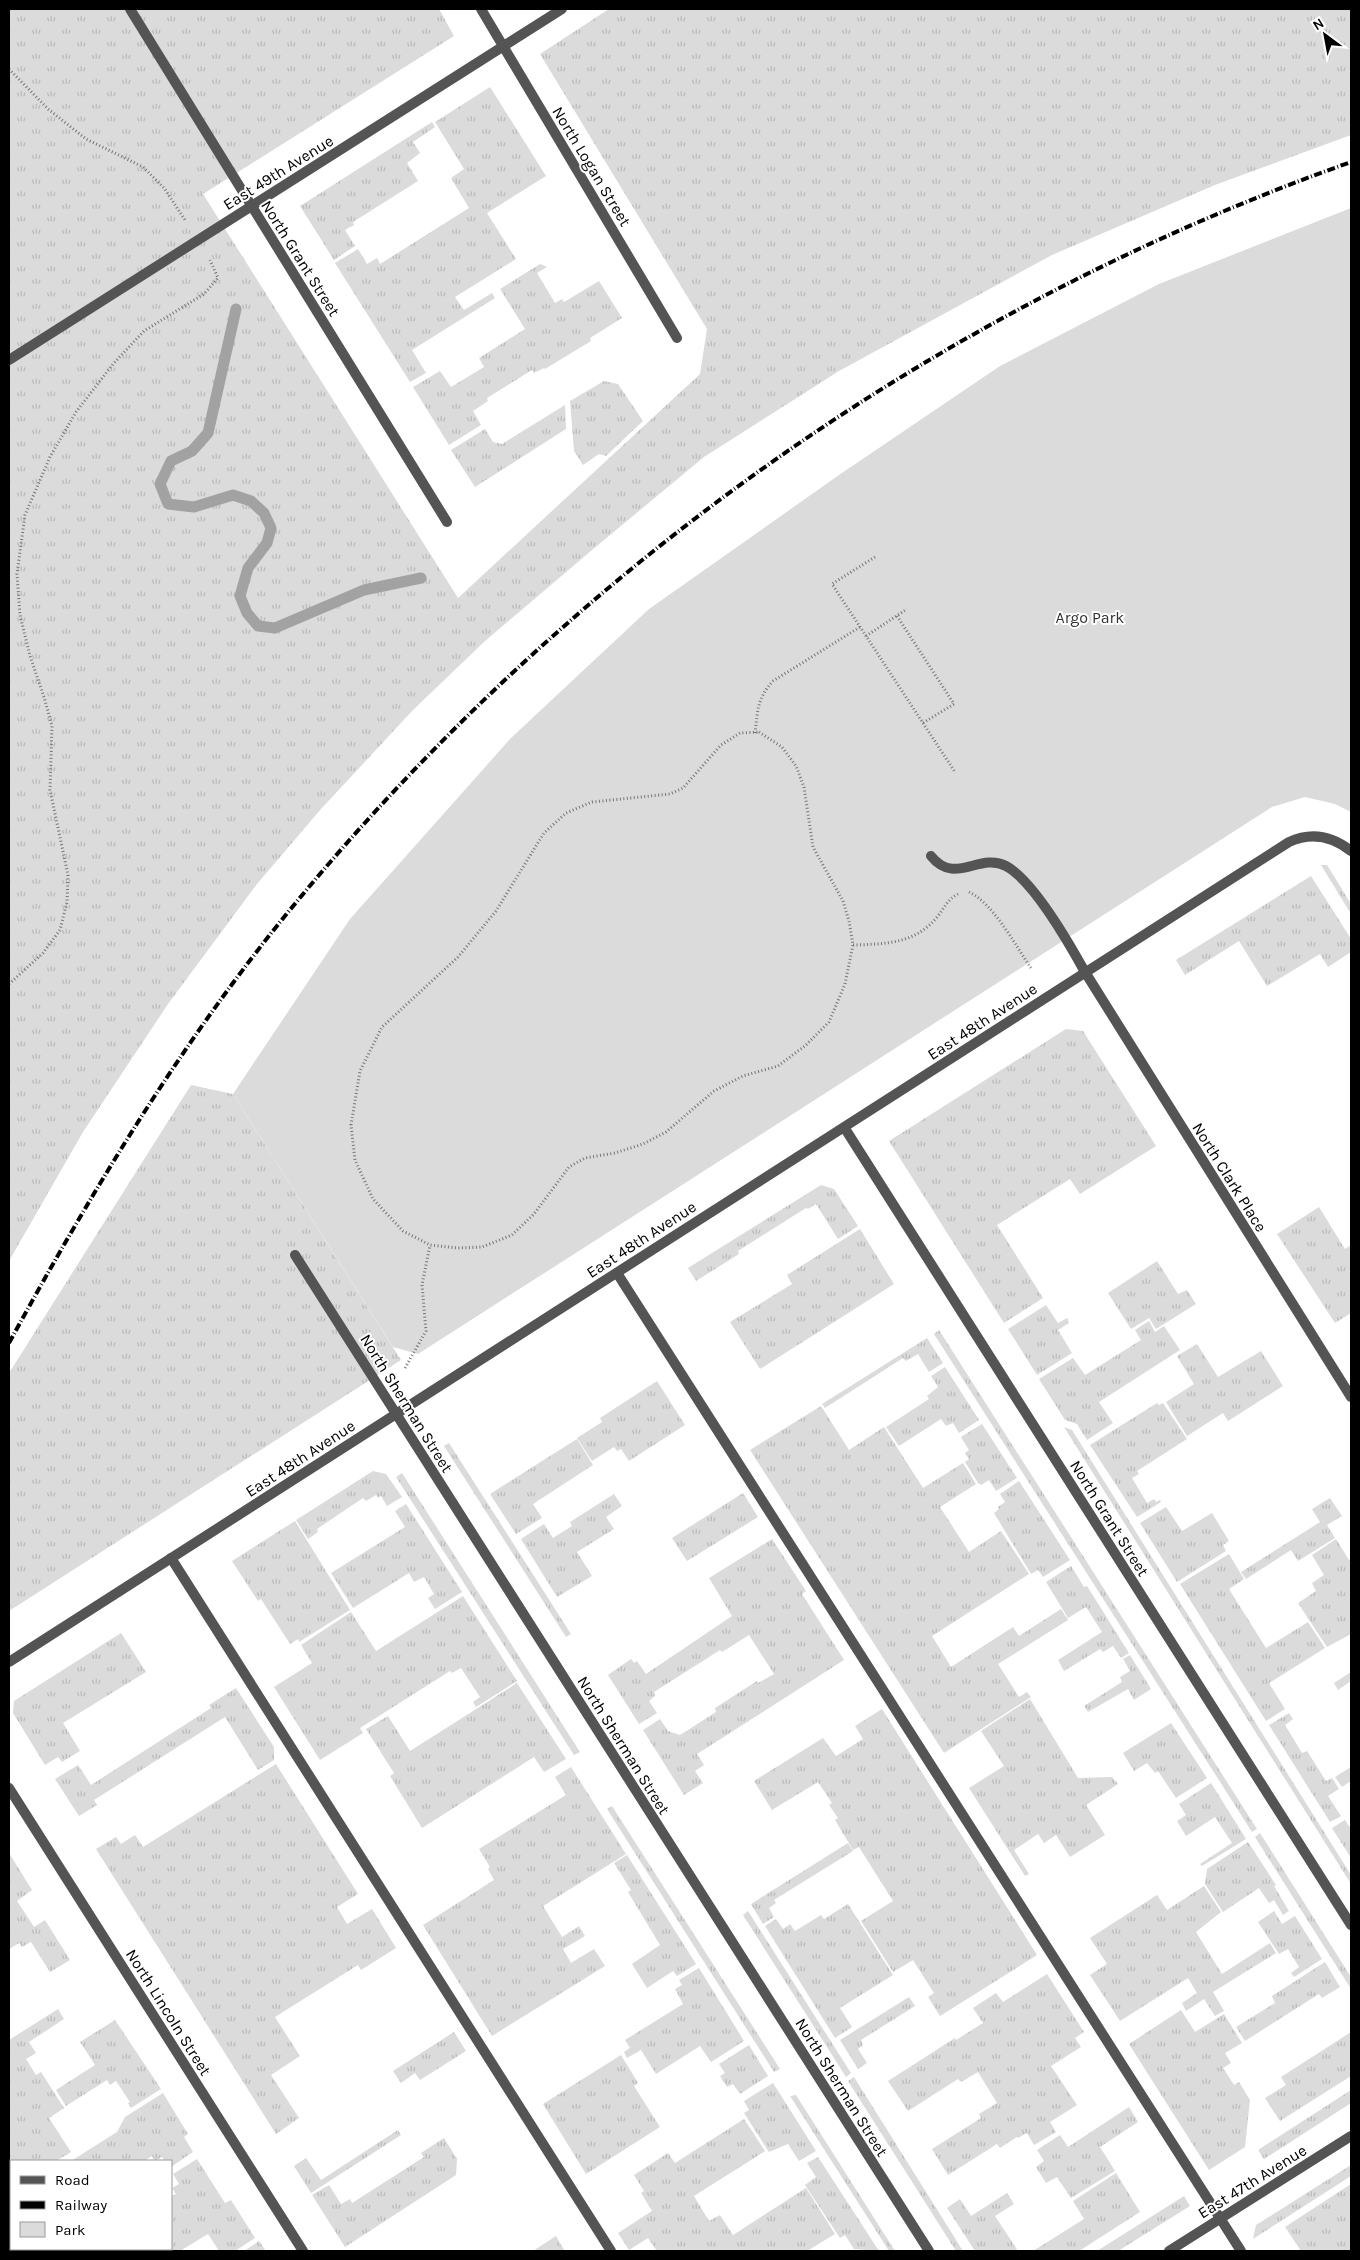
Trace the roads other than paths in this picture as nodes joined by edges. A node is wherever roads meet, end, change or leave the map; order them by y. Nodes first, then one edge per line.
1 (130, 9) edge
2 (481, 9) edge
3 (562, 9) edge
4 (503, 47) junction
5 (251, 206) junction
6 (677, 338) dead end
7 (9, 360) edge
8 (447, 522) dead end
9 (1351, 851) edge
10 (931, 856) dead end
11 (1085, 972) junction
12 (844, 1127) junction
13 (295, 1255) dead end
14 (617, 1273) junction
15 (1351, 1397) edge
16 (396, 1414) junction
17 (171, 1558) junction
18 (9, 1662) edge
19 (9, 1788) edge
20 (1351, 1925) edge
21 (1351, 2136) edge
22 (1220, 2219) junction
23 (303, 2251) edge
24 (611, 2251) edge
25 (928, 2251) edge
26 (1169, 2251) edge
27 (1241, 2251) edge

1 - 5 street, North Grant Street
2 - 4 street, North Logan Street
3 - 4 street, East 49th Avenue
4 - 5 street, East 49th Avenue
4 - 6 street, North Logan Street
5 - 7 street, East 49th Avenue
5 - 8 street, North Grant Street
9 - 11 street, East 48th Avenue
10 - 11 street, North Clark Place
11 - 12 street, East 48th Avenue
11 - 15 street, North Clark Place
12 - 14 street, East 48th Avenue
12 - 20 street, North Grant Street
13 - 16 street, North Sherman Street
14 - 16 street, East 48th Avenue
14 - 22 street
16 - 17 street, East 48th Avenue
16 - 25 street, North Sherman Street
17 - 18 street, East 48th Avenue
17 - 24 street
19 - 23 street, North Lincoln Street
21 - 22 street, East 47th Avenue
22 - 26 street, East 47th Avenue
22 - 27 street

